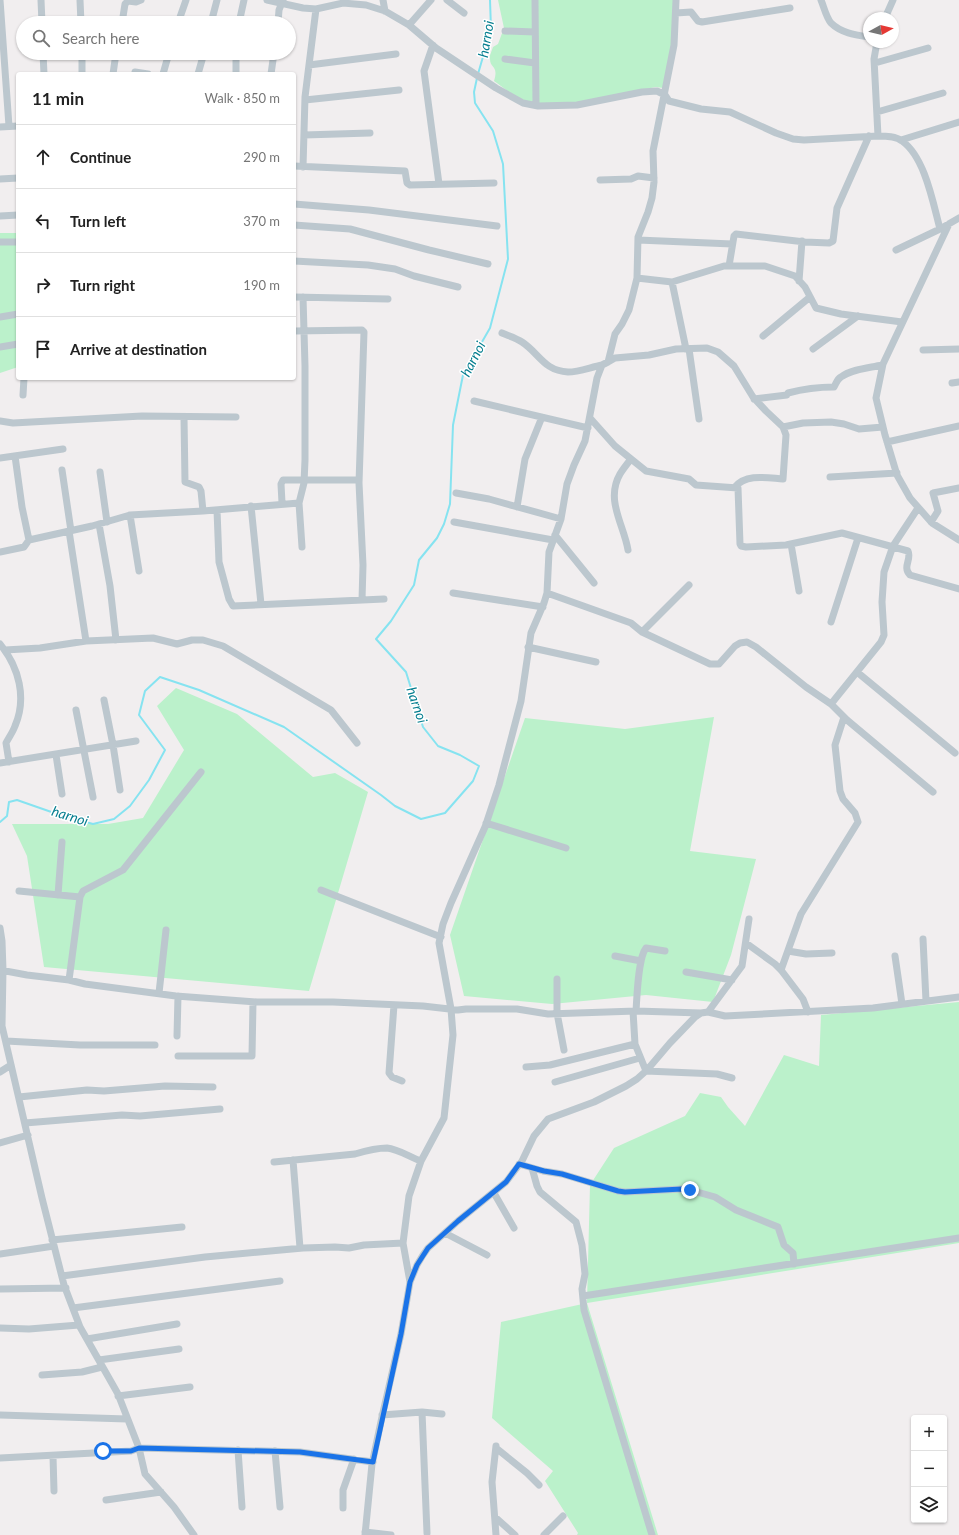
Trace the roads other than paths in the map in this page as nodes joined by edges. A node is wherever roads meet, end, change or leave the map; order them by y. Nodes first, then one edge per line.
1 (0, 0) edge
2 (41, 0) edge
3 (80, 0) edge
4 (142, 0) edge
5 (186, 0) edge
6 (217, 0) edge
7 (244, 0) edge
8 (267, 0) edge
9 (383, 0) edge
10 (431, 0) edge
11 (447, 0) edge
12 (536, 0) edge
13 (676, 0) edge
14 (821, 0) edge
15 (893, 0) edge
16 (283, 2) edge
17 (316, 8) junction
18 (790, 8) dead end
19 (386, 11) junction
20 (887, 12) edge
21 (464, 13) dead end
22 (676, 13) junction
23 (42, 16) edge
24 (81, 16) edge
25 (123, 16) edge
26 (180, 16) edge
27 (213, 16) edge
28 (241, 16) edge
29 (279, 16) edge
30 (409, 25) junction
31 (505, 31) dead end
32 (535, 32) junction
33 (863, 36) edge
34 (435, 46) junction
35 (876, 48) edge
36 (928, 48) dead end
37 (396, 54) dead end
38 (505, 59) dead end
39 (43, 60) edge
40 (82, 60) edge
41 (115, 60) edge
42 (167, 60) edge
43 (202, 60) edge
44 (236, 60) edge
45 (273, 60) edge
46 (535, 63) junction
47 (875, 63) junction
48 (309, 65) junction
49 (44, 72) edge
50 (82, 72) edge
51 (113, 72) edge
52 (164, 72) edge
53 (199, 72) edge
54 (236, 72) edge
55 (271, 72) edge
56 (399, 90) dead end
57 (943, 93) dead end
58 (665, 95) junction
59 (305, 100) junction
60 (536, 105) junction
61 (877, 112) junction
62 (959, 122) edge
63 (8, 126) junction
64 (16, 126) edge
65 (0, 127) edge
66 (370, 133) dead end
67 (304, 135) junction
68 (869, 136) junction
69 (878, 136) junction
70 (902, 140) junction
71 (296, 166) edge
72 (303, 167) junction
73 (16, 178) edge
74 (654, 178) junction
75 (0, 179) edge
76 (600, 180) dead end
77 (494, 183) dead end
78 (439, 184) junction
79 (296, 204) edge
80 (16, 215) edge
81 (0, 216) edge
82 (959, 218) edge
83 (949, 224) junction
84 (296, 226) edge
85 (497, 226) dead end
86 (940, 229) junction
87 (638, 240) junction
88 (802, 241) junction
89 (0, 242) edge
90 (16, 242) edge
91 (732, 244) junction
92 (896, 250) dead end
93 (296, 261) edge
94 (488, 264) dead end
95 (729, 266) junction
96 (637, 278) junction
97 (799, 280) junction
98 (672, 282) junction
99 (458, 287) dead end
100 (296, 297) edge
101 (303, 297) junction
102 (810, 297) junction
103 (388, 299) dead end
104 (16, 314) edge
105 (858, 316) junction
106 (0, 317) edge
107 (902, 322) junction
108 (296, 331) edge
109 (304, 331) junction
110 (502, 333) dead end
111 (763, 336) dead end
112 (16, 344) edge
113 (0, 347) edge
114 (687, 349) junction
115 (813, 349) dead end
116 (959, 349) edge
117 (923, 350) dead end
118 (605, 364) junction
119 (882, 365) junction
120 (24, 380) edge
121 (23, 395) dead end
122 (754, 399) junction
123 (474, 401) dead end
124 (184, 416) junction
125 (236, 417) dead end
126 (542, 417) junction
127 (590, 418) junction
128 (699, 419) dead end
129 (0, 421) edge
130 (959, 426) edge
131 (783, 427) junction
132 (883, 427) junction
133 (588, 428) junction
134 (887, 442) junction
135 (63, 449) dead end
136 (15, 456) junction
137 (0, 458) edge
138 (631, 459) junction
139 (62, 470) dead end
140 (100, 472) dead end
141 (897, 473) junction
142 (830, 477) dead end
143 (304, 480) junction
144 (359, 480) junction
145 (735, 487) junction
146 (959, 488) edge
147 (456, 493) dead end
148 (282, 503) junction
149 (299, 503) junction
150 (251, 506) junction
151 (517, 506) junction
152 (918, 508) junction
153 (217, 510) junction
154 (203, 511) junction
155 (130, 515) junction
156 (561, 519) junction
157 (107, 522) junction
158 (454, 522) dead end
159 (931, 522) junction
160 (99, 524) junction
161 (70, 531) junction
162 (554, 538) junction
163 (858, 538) junction
164 (30, 540) junction
165 (959, 540) edge
166 (790, 544) junction
167 (893, 546) junction
168 (302, 548) dead end
169 (628, 550) dead end
170 (0, 552) edge
171 (139, 571) dead end
172 (594, 583) dead end
173 (689, 585) dead end
174 (959, 589) edge
175 (799, 591) dead end
176 (453, 593) dead end
177 (547, 593) junction
178 (384, 599) dead end
179 (362, 600) junction
180 (261, 604) junction
181 (543, 607) junction
182 (831, 622) dead end
183 (642, 632) junction
184 (116, 640) junction
185 (86, 641) junction
186 (0, 644) edge
187 (528, 647) junction
188 (5, 650) junction
189 (596, 662) dead end
190 (858, 672) junction
191 (104, 700) dead end
192 (831, 704) junction
193 (76, 710) dead end
194 (844, 717) junction
195 (136, 741) dead end
196 (3, 743) edge
197 (357, 743) dead end
198 (113, 745) junction
199 (84, 750) junction
200 (955, 753) dead end
201 (56, 754) junction
202 (9, 762) junction
203 (0, 763) edge
204 (201, 772) dead end
205 (120, 790) dead end
206 (933, 792) dead end
207 (62, 794) dead end
208 (93, 797) dead end
209 (486, 823) junction
210 (62, 842) dead end
211 (566, 848) dead end
212 (321, 890) dead end
213 (19, 891) dead end
214 (58, 895) junction
215 (80, 897) junction
216 (749, 920) dead end
217 (0, 928) edge
218 (166, 930) dead end
219 (440, 937) junction
220 (923, 939) dead end
221 (746, 943) junction
222 (665, 951) dead end
223 (788, 951) junction
224 (832, 952) dead end
225 (615, 956) dead end
226 (895, 956) dead end
227 (641, 961) junction
228 (1, 970) edge
229 (781, 970) junction
230 (686, 972) dead end
231 (557, 979) dead end
232 (69, 980) junction
233 (732, 980) junction
234 (159, 993) junction
235 (178, 996) junction
236 (959, 997) edge
237 (926, 1001) junction
238 (253, 1002) junction
239 (1, 1004) edge
240 (902, 1004) junction
241 (394, 1005) junction
242 (451, 1009) junction
243 (634, 1011) junction
244 (704, 1012) junction
245 (808, 1012) junction
246 (557, 1013) junction
247 (177, 1036) dead end
248 (6, 1041) junction
249 (635, 1044) junction
250 (154, 1045) dead end
251 (564, 1050) dead end
252 (178, 1056) dead end
253 (640, 1058) junction
254 (11, 1065) junction
255 (526, 1067) dead end
256 (646, 1071) junction
257 (0, 1072) edge
258 (732, 1078) dead end
259 (402, 1081) dead end
260 (555, 1082) dead end
261 (213, 1087) dead end
262 (19, 1097) junction
263 (220, 1109) dead end
264 (25, 1123) junction
265 (28, 1135) junction
266 (0, 1143) edge
267 (293, 1160) junction
268 (421, 1161) junction
269 (274, 1162) dead end
270 (519, 1164) junction
271 (532, 1168) junction
272 (494, 1193) junction
273 (182, 1227) dead end
274 (514, 1228) dead end
275 (445, 1233) junction
276 (959, 1238) edge
277 (53, 1243) junction
278 (403, 1243) junction
279 (300, 1248) junction
280 (0, 1254) edge
281 (487, 1255) dead end
282 (794, 1264) junction
283 (62, 1276) junction
284 (280, 1281) dead end
285 (410, 1282) junction
286 (66, 1288) junction
287 (1, 1289) edge
288 (583, 1296) junction
289 (73, 1308) junction
290 (177, 1324) dead end
291 (79, 1325) junction
292 (0, 1328) edge
293 (87, 1339) junction
294 (180, 1349) dead end
295 (99, 1360) junction
296 (102, 1367) junction
297 (42, 1375) dead end
298 (190, 1387) dead end
299 (118, 1396) junction
300 (422, 1412) junction
301 (442, 1414) dead end
302 (0, 1415) edge
303 (382, 1415) junction
304 (127, 1419) junction
305 (139, 1448) junction
306 (238, 1450) junction
307 (275, 1451) junction
308 (53, 1456) junction
309 (0, 1458) edge
310 (354, 1459) junction
311 (373, 1462) junction
312 (539, 1485) dead end
313 (54, 1491) dead end
314 (161, 1492) junction
315 (106, 1500) dead end
316 (242, 1507) dead end
317 (280, 1507) dead end
318 (343, 1508) dead end
319 (562, 1516) dead end
320 (495, 1517) junction
321 (427, 1533) dead end
322 (365, 1534) edge
323 (194, 1535) edge
324 (391, 1535) edge
325 (496, 1535) edge
326 (515, 1535) edge
327 (544, 1535) edge
328 (652, 1535) edge

1 - 63 street
2 - 23 street
3 - 24 street
4 - 25 street
5 - 26 street
6 - 27 street
7 - 28 street
8 - 16 street
9 - 19 street
10 - 30 street
11 - 21 street
12 - 32 street
13 - 22 street
14 - 33 street
15 - 20 street
16 - 17 street
16 - 29 street
17 - 19 street
17 - 48 street
18 - 22 street
19 - 30 street
22 - 58 street
30 - 34 street
31 - 32 street
32 - 46 street
34 - 60 street
34 - 78 street
35 - 47 street
36 - 47 street
37 - 48 street
38 - 46 street
39 - 49 street
40 - 50 street
41 - 51 street
42 - 52 street
43 - 53 street
44 - 54 street
45 - 55 street
46 - 60 street
47 - 61 street
48 - 59 street
56 - 59 street
57 - 61 street
58 - 60 street
58 - 68 street
58 - 74 street
59 - 67 street
61 - 69 street
62 - 70 street
63 - 64 street
63 - 65 street
66 - 67 street
67 - 72 street
68 - 69 street
68 - 88 street
69 - 70 street
70 - 86 street
71 - 72 street
72 - 78 street
73 - 75 street
74 - 76 street
74 - 87 street
77 - 78 street
79 - 85 street
80 - 81 street
82 - 83 street
83 - 86 street
83 - 107 street
84 - 94 street
86 - 92 street
87 - 91 street
87 - 96 street
88 - 91 street
88 - 97 street
89 - 90 street
91 - 95 street
93 - 99 street
95 - 97 street
95 - 98 street
96 - 98 street
96 - 118 street
97 - 102 street
98 - 114 street
100 - 101 street
101 - 103 street
101 - 109 street
102 - 105 street
102 - 111 street
104 - 106 street
105 - 107 street
105 - 115 street
107 - 119 street
108 - 109 street
109 - 143 street
109 - 144 street
110 - 118 street
112 - 113 street
114 - 118 street
114 - 122 street
114 - 128 street
116 - 117 street
118 - 127 street
119 - 122 street
119 - 132 street
120 - 121 street
122 - 131 street
123 - 126 street
124 - 125 street
124 - 129 street
124 - 154 street
126 - 133 street
126 - 151 street
127 - 133 street
127 - 138 street
130 - 134 street
131 - 132 street
131 - 145 street
132 - 134 street
133 - 156 street
134 - 141 street
135 - 136 street
136 - 137 street
136 - 164 street
138 - 145 street
138 - 169 street
139 - 161 street
140 - 157 street
141 - 142 street
141 - 152 street
143 - 144 street
143 - 148 street
143 - 149 street
144 - 179 street
145 - 166 street
146 - 159 street
147 - 151 street
148 - 149 street
148 - 150 street
149 - 168 street
150 - 153 street
150 - 180 street
151 - 156 street
152 - 159 street
152 - 167 street
153 - 154 street
153 - 180 street
154 - 155 street
155 - 157 street
155 - 171 street
156 - 162 street
157 - 160 street
158 - 162 street
159 - 165 street
160 - 161 street
160 - 184 street
161 - 164 street
161 - 185 street
162 - 172 street
162 - 177 street
163 - 166 street
163 - 167 street
163 - 182 street
164 - 170 street
166 - 175 street
167 - 174 street
167 - 190 street
173 - 183 street
176 - 181 street
177 - 181 street
177 - 183 street
178 - 179 street
179 - 180 street
181 - 187 street
183 - 192 street
184 - 185 street
184 - 197 street
185 - 188 street
186 - 188 street
187 - 189 street
187 - 209 street
188 - 196 street
190 - 192 street
190 - 200 street
191 - 198 street
192 - 194 street
193 - 199 street
194 - 206 street
194 - 223 street
195 - 198 street
196 - 202 street
198 - 199 street
198 - 205 street
199 - 201 street
199 - 208 street
201 - 202 street
201 - 207 street
202 - 203 street
204 - 215 street
209 - 211 street
209 - 219 street
210 - 214 street
212 - 219 street
213 - 214 street
214 - 215 street
215 - 232 street
216 - 221 street
217 - 228 street
218 - 234 street
219 - 242 street
220 - 237 street
221 - 229 street
221 - 233 street
222 - 227 street
223 - 224 street
223 - 229 street
225 - 227 street
226 - 240 street
227 - 243 street
228 - 232 street
228 - 239 street
229 - 245 street
230 - 233 street
231 - 246 street
232 - 234 street
233 - 244 street
234 - 235 street
235 - 238 street
235 - 247 street
236 - 237 street
237 - 240 street
238 - 241 street
238 - 252 street
239 - 248 street
240 - 245 street
241 - 242 street
241 - 259 street
242 - 246 street
242 - 268 street
243 - 244 street
243 - 246 street
243 - 249 street
244 - 245 street
244 - 256 street
246 - 251 street
248 - 250 street
248 - 254 street
249 - 253 street
249 - 255 street
253 - 256 street
253 - 260 street
254 - 257 street
254 - 262 street
256 - 258 street
256 - 270 street
261 - 262 street
262 - 264 street
263 - 264 street
264 - 265 street
265 - 266 street
265 - 277 street
267 - 268 street
267 - 269 street
267 - 279 street
268 - 278 street
270 - 271 street
270 - 272 street
271 - 282 street
271 - 288 street
272 - 274 street
272 - 275 street
273 - 277 street
275 - 281 street
275 - 285 street
276 - 282 street
277 - 280 street
277 - 283 street
278 - 279 street
278 - 285 street
279 - 283 street
282 - 288 street
283 - 286 street
284 - 289 street
285 - 303 street
286 - 287 street
286 - 289 street
288 - 328 street
289 - 291 street
290 - 293 street
291 - 292 street
291 - 293 street
293 - 295 street
294 - 295 street
295 - 296 street
296 - 297 street
296 - 299 street
298 - 299 street
299 - 304 street
300 - 301 street
300 - 303 street
300 - 321 street
302 - 304 street
303 - 311 street
304 - 305 street
305 - 306 street
305 - 308 street
305 - 314 street
306 - 307 street
306 - 316 street
307 - 310 street
307 - 317 street
308 - 309 street
308 - 313 street
310 - 311 street
310 - 318 street
311 - 322 street
312 - 320 street
314 - 315 street
314 - 323 street
319 - 327 street
320 - 325 street
320 - 326 street
322 - 324 street

